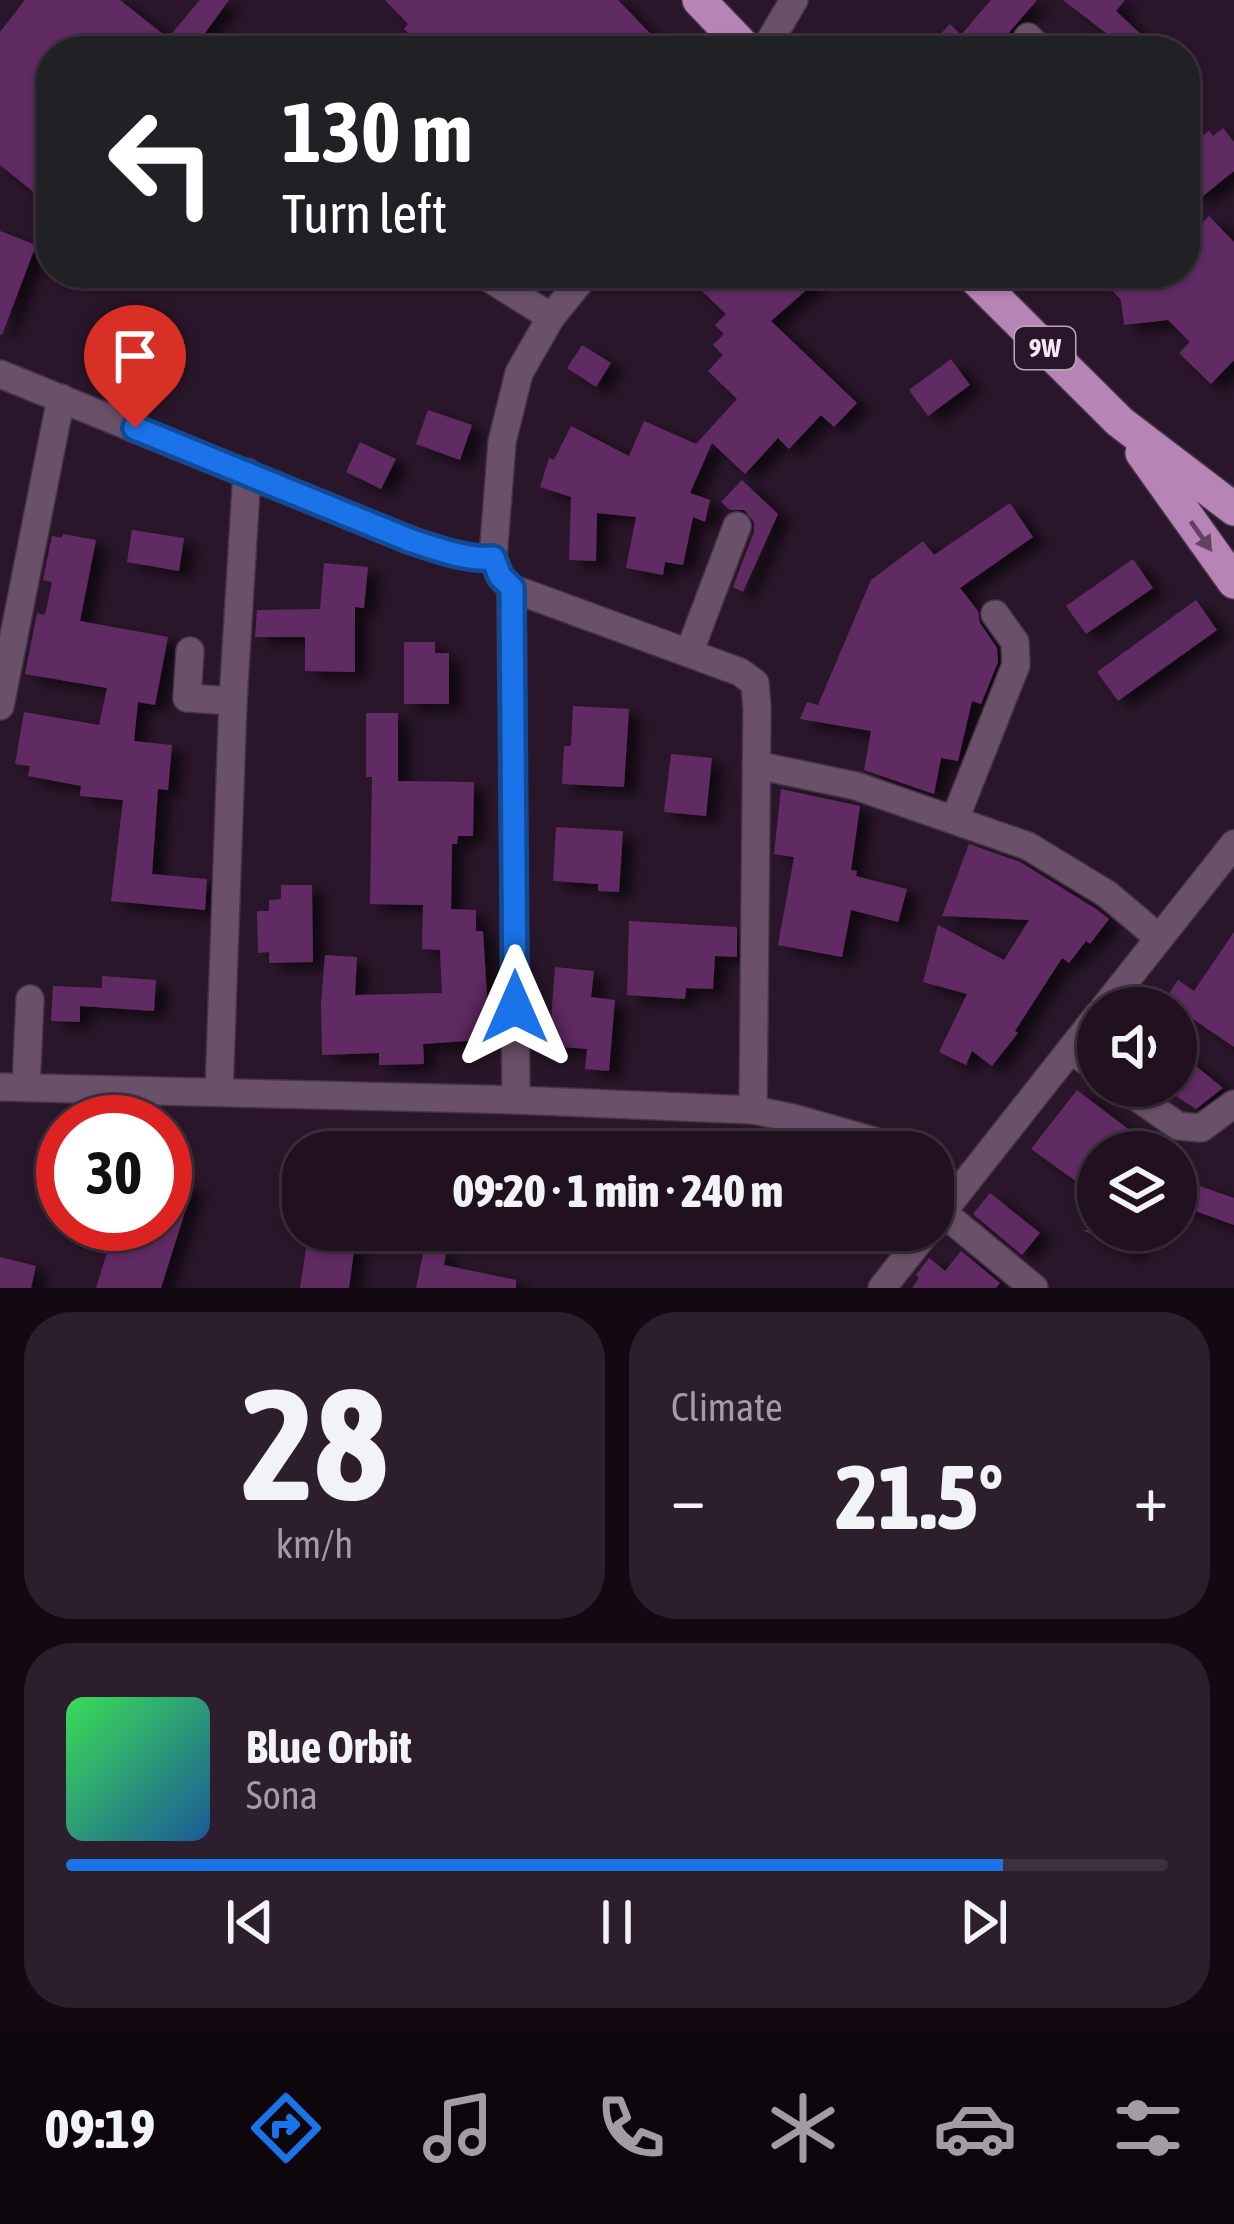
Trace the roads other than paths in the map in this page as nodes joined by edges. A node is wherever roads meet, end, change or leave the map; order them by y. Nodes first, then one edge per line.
1 (699, 0) edge
2 (794, 0) edge
3 (734, 36) edge
4 (773, 36) edge
5 (505, 288) edge
6 (575, 288) edge
7 (985, 288) edge
8 (551, 317) junction
9 (0, 374) edge
10 (61, 398) junction
11 (1120, 422) junction
12 (247, 472) junction
13 (1234, 509) edge
14 (737, 526) dead end
15 (493, 558) junction
16 (1234, 582) edge
17 (512, 588) junction
18 (995, 614) dead end
19 (190, 651) dead end
20 (689, 653) junction
21 (233, 701) junction
22 (0, 706) edge
23 (756, 766) junction
24 (956, 819) junction
25 (1234, 844) edge
26 (1159, 938) junction
27 (1120, 987) edge
28 (30, 999) dead end
29 (1077, 1042) edge
30 (1070, 1050) junction
31 (1077, 1055) edge
32 (13, 1087) edge
33 (219, 1092) junction
34 (516, 1100) junction
35 (1234, 1104) edge
36 (1151, 1107) edge
37 (753, 1110) junction
38 (838, 1131) edge
39 (954, 1197) edge
40 (954, 1226) edge
41 (911, 1251) edge
42 (882, 1288) edge
43 (1034, 1288) edge

1 - 3 main road
2 - 4 street
5 - 8 street
6 - 8 street
7 - 11 main road, 9W
8 - 15 street
9 - 10 street
10 - 12 street
10 - 22 street
11 - 13 main road, 9W
11 -> 16 main road, 9W
12 - 15 street
12 - 21 street
14 - 20 street
15 - 17 street
17 - 20 street
17 - 34 street
18 - 24 street
19 - 21 street
20 - 23 street
21 - 33 street
23 - 24 street
23 - 37 street
24 - 26 street
25 - 26 street
26 - 27 street
28 - 32 street
29 - 30 street
30 - 31 street
30 - 39 street
32 - 33 street
33 - 34 street
34 - 37 street
35 - 36 street
37 - 38 street
40 - 43 street
41 - 42 street

